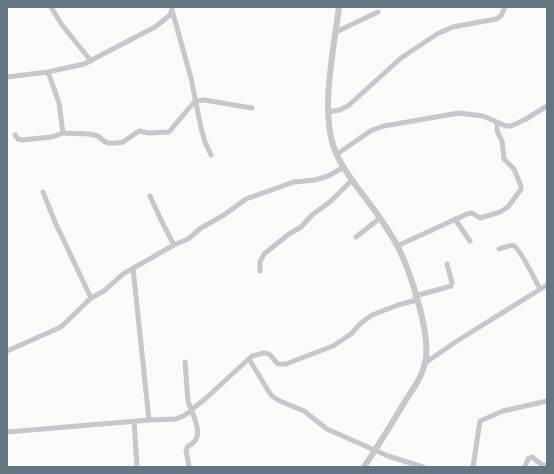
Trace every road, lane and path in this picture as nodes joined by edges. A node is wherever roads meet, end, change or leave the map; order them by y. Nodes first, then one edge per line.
1 (51, 7) edge
2 (338, 7) edge
3 (504, 7) edge
4 (172, 8) edge
5 (378, 12) dead end
6 (336, 32) junction
7 (91, 61) junction
8 (48, 72) junction
9 (7, 77) edge
10 (195, 101) junction
11 (547, 107) edge
12 (252, 108) dead end
13 (328, 112) junction
14 (497, 122) junction
15 (64, 133) junction
16 (15, 135) dead end
17 (337, 154) junction
18 (211, 155) dead end
19 (344, 168) junction
20 (352, 180) junction
21 (43, 192) dead end
22 (150, 196) dead end
23 (380, 218) junction
24 (455, 219) junction
25 (356, 238) dead end
26 (470, 241) dead end
27 (174, 245) junction
28 (398, 246) junction
29 (499, 249) dead end
30 (447, 264) dead end
31 (133, 268) junction
32 (260, 270) dead end
33 (547, 285) edge
34 (540, 289) junction
35 (91, 298) junction
36 (416, 298) junction
37 (7, 351) edge
38 (249, 359) junction
39 (185, 362) dead end
40 (425, 363) junction
41 (547, 400) edge
42 (191, 410) junction
43 (148, 420) junction
44 (134, 421) junction
45 (7, 432) edge
46 (375, 450) junction
47 (547, 466) edge
48 (137, 467) edge
49 (190, 467) edge
50 (364, 467) edge
51 (422, 467) edge
52 (473, 467) edge
53 (525, 467) edge

1 - 7 street
2 - 6 street
3 - 13 street
4 - 7 street
4 - 10 street
5 - 6 street
6 - 13 street
7 - 8 street
8 - 9 street
8 - 15 street
10 - 12 street
10 - 15 street
10 - 18 street
11 - 14 street
13 - 17 street
14 - 17 street
14 - 24 street
15 - 16 street
17 - 19 street
19 - 20 street
19 - 27 street
20 - 23 street
20 - 32 street
21 - 35 street
22 - 27 street
23 - 25 street
23 - 28 street
24 - 26 street
24 - 28 street
27 - 31 street
28 - 36 street
29 - 34 street
30 - 36 street
31 - 35 street
31 - 43 street
33 - 34 street
34 - 40 street
35 - 37 street
36 - 38 street
36 - 40 street
38 - 42 street
38 - 46 street
39 - 42 street
40 - 46 street
41 - 52 street
42 - 43 street
42 - 49 street
43 - 44 street
44 - 45 street
44 - 48 street
46 - 50 street
46 - 51 street
47 - 53 street

